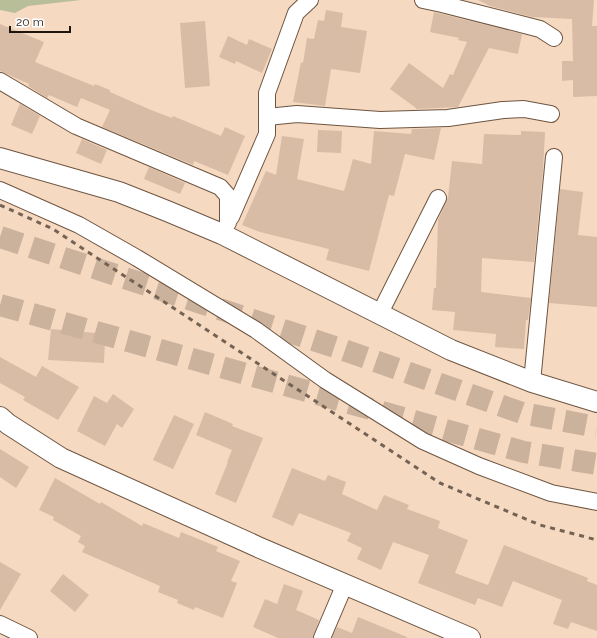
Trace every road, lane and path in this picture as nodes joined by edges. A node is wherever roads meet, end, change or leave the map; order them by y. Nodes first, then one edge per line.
1 (310, 0) edge
2 (423, 0) edge
3 (554, 38) dead end
4 (0, 81) edge
5 (550, 114) dead end
6 (267, 117) junction
7 (554, 157) dead end
8 (0, 158) edge
9 (0, 190) edge
10 (438, 198) dead end
11 (225, 229) junction
12 (380, 313) junction
13 (532, 382) junction
14 (597, 402) edge
15 (0, 417) edge
16 (597, 502) edge
17 (345, 584) junction
18 (0, 624) edge
19 (29, 638) edge
20 (322, 638) edge
21 (470, 638) edge

1 - 6 street
2 - 3 street
4 - 11 street
5 - 6 street
6 - 11 street
7 - 13 street
8 - 11 street
9 - 16 street
10 - 12 street
11 - 12 street
12 - 13 street
13 - 14 street
15 - 17 street
17 - 20 street
17 - 21 street
18 - 19 street

